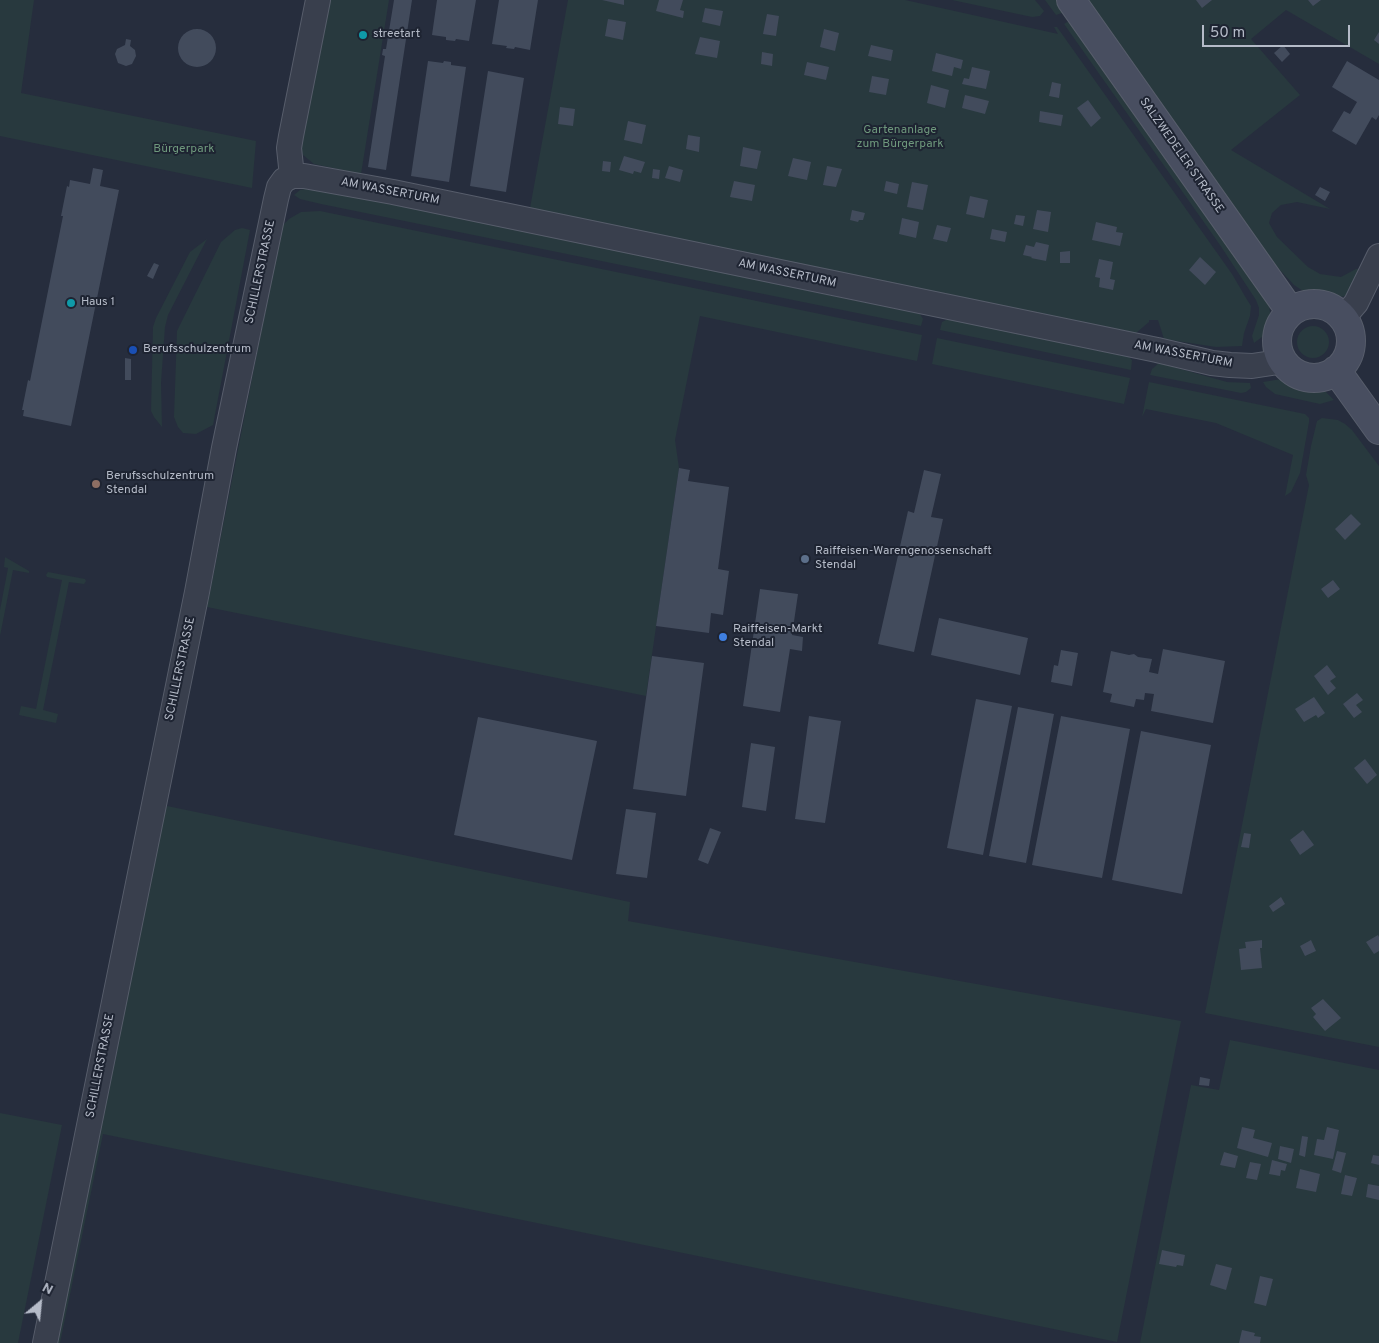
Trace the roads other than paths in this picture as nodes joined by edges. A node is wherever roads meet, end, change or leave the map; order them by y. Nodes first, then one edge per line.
1 (318, 0) edge
2 (1071, 0) edge
3 (292, 176) junction
4 (1379, 256) edge
5 (1291, 312) junction
6 (1343, 318) junction
7 (1281, 359) junction
8 (1336, 370) junction
9 (1379, 430) edge
10 (45, 1343) edge

1 - 3 street
2 - 5 main road, SALZWEDELER STRASSE
3 - 7 street, AM WASSERTURM
3 - 10 street, SCHILLERSTRASSE
4 - 6 street
5 - 6 main road
5 - 7 main road
6 - 8 main road
7 - 8 main road
8 - 9 main road

